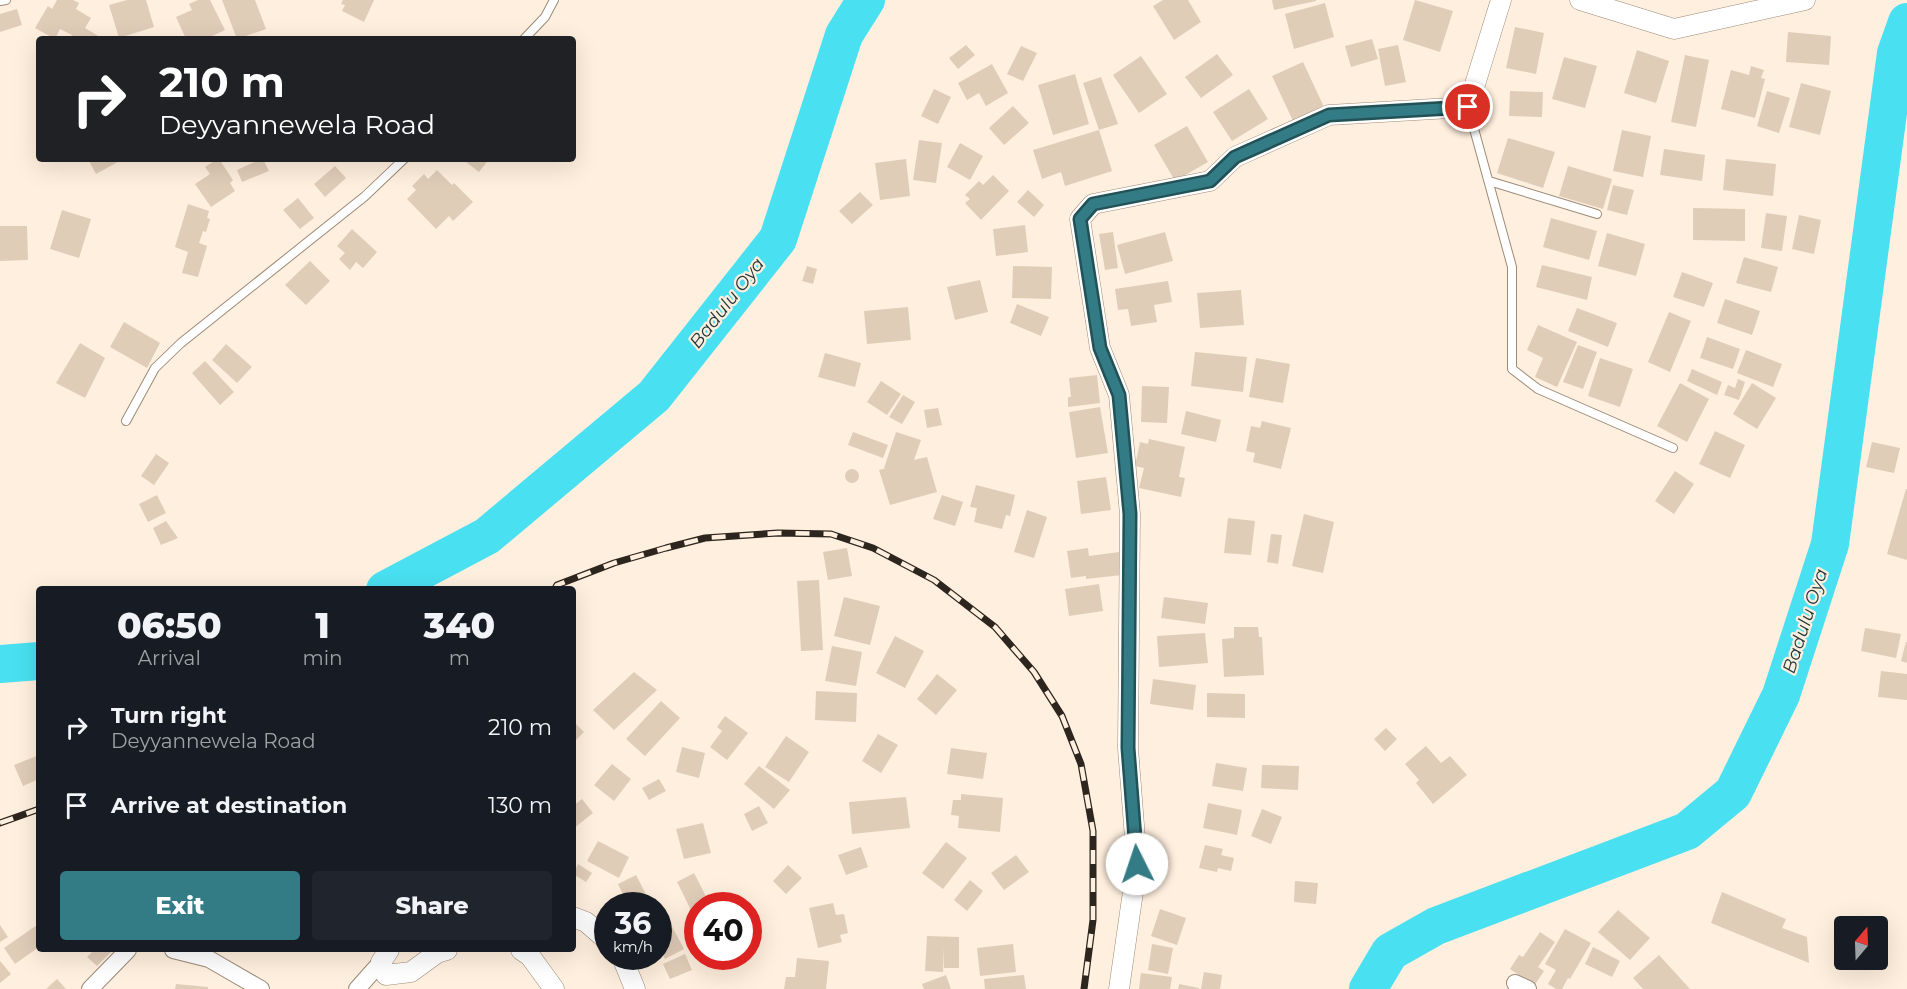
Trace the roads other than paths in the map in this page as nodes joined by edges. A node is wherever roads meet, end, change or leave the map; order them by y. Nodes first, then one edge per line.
1 (6, 0) edge
2 (554, 0) edge
3 (1501, 0) edge
4 (1580, 0) edge
5 (1805, 0) edge
6 (0, 1) edge
7 (527, 36) edge
8 (1468, 107) junction
9 (401, 162) edge
10 (1489, 181) junction
11 (1597, 214) dead end
12 (126, 421) dead end
13 (1673, 448) dead end
14 (576, 918) edge
15 (594, 929) edge
16 (126, 952) edge
17 (181, 952) edge
18 (440, 952) edge
19 (524, 952) edge
20 (385, 956) edge
21 (627, 970) edge
22 (90, 989) edge
23 (261, 989) edge
24 (357, 989) edge
25 (554, 989) edge
26 (635, 989) edge
27 (1119, 989) edge

1 - 6 lane
2 - 7 lane
3 - 8 street
4 - 5 street
8 - 10 lane
8 - 27 street
9 - 12 lane
10 - 11 lane
10 - 13 lane
14 - 15 street
16 - 22 street
17 - 23 street
18 - 20 street
19 - 25 street
20 - 24 street
21 - 26 street

